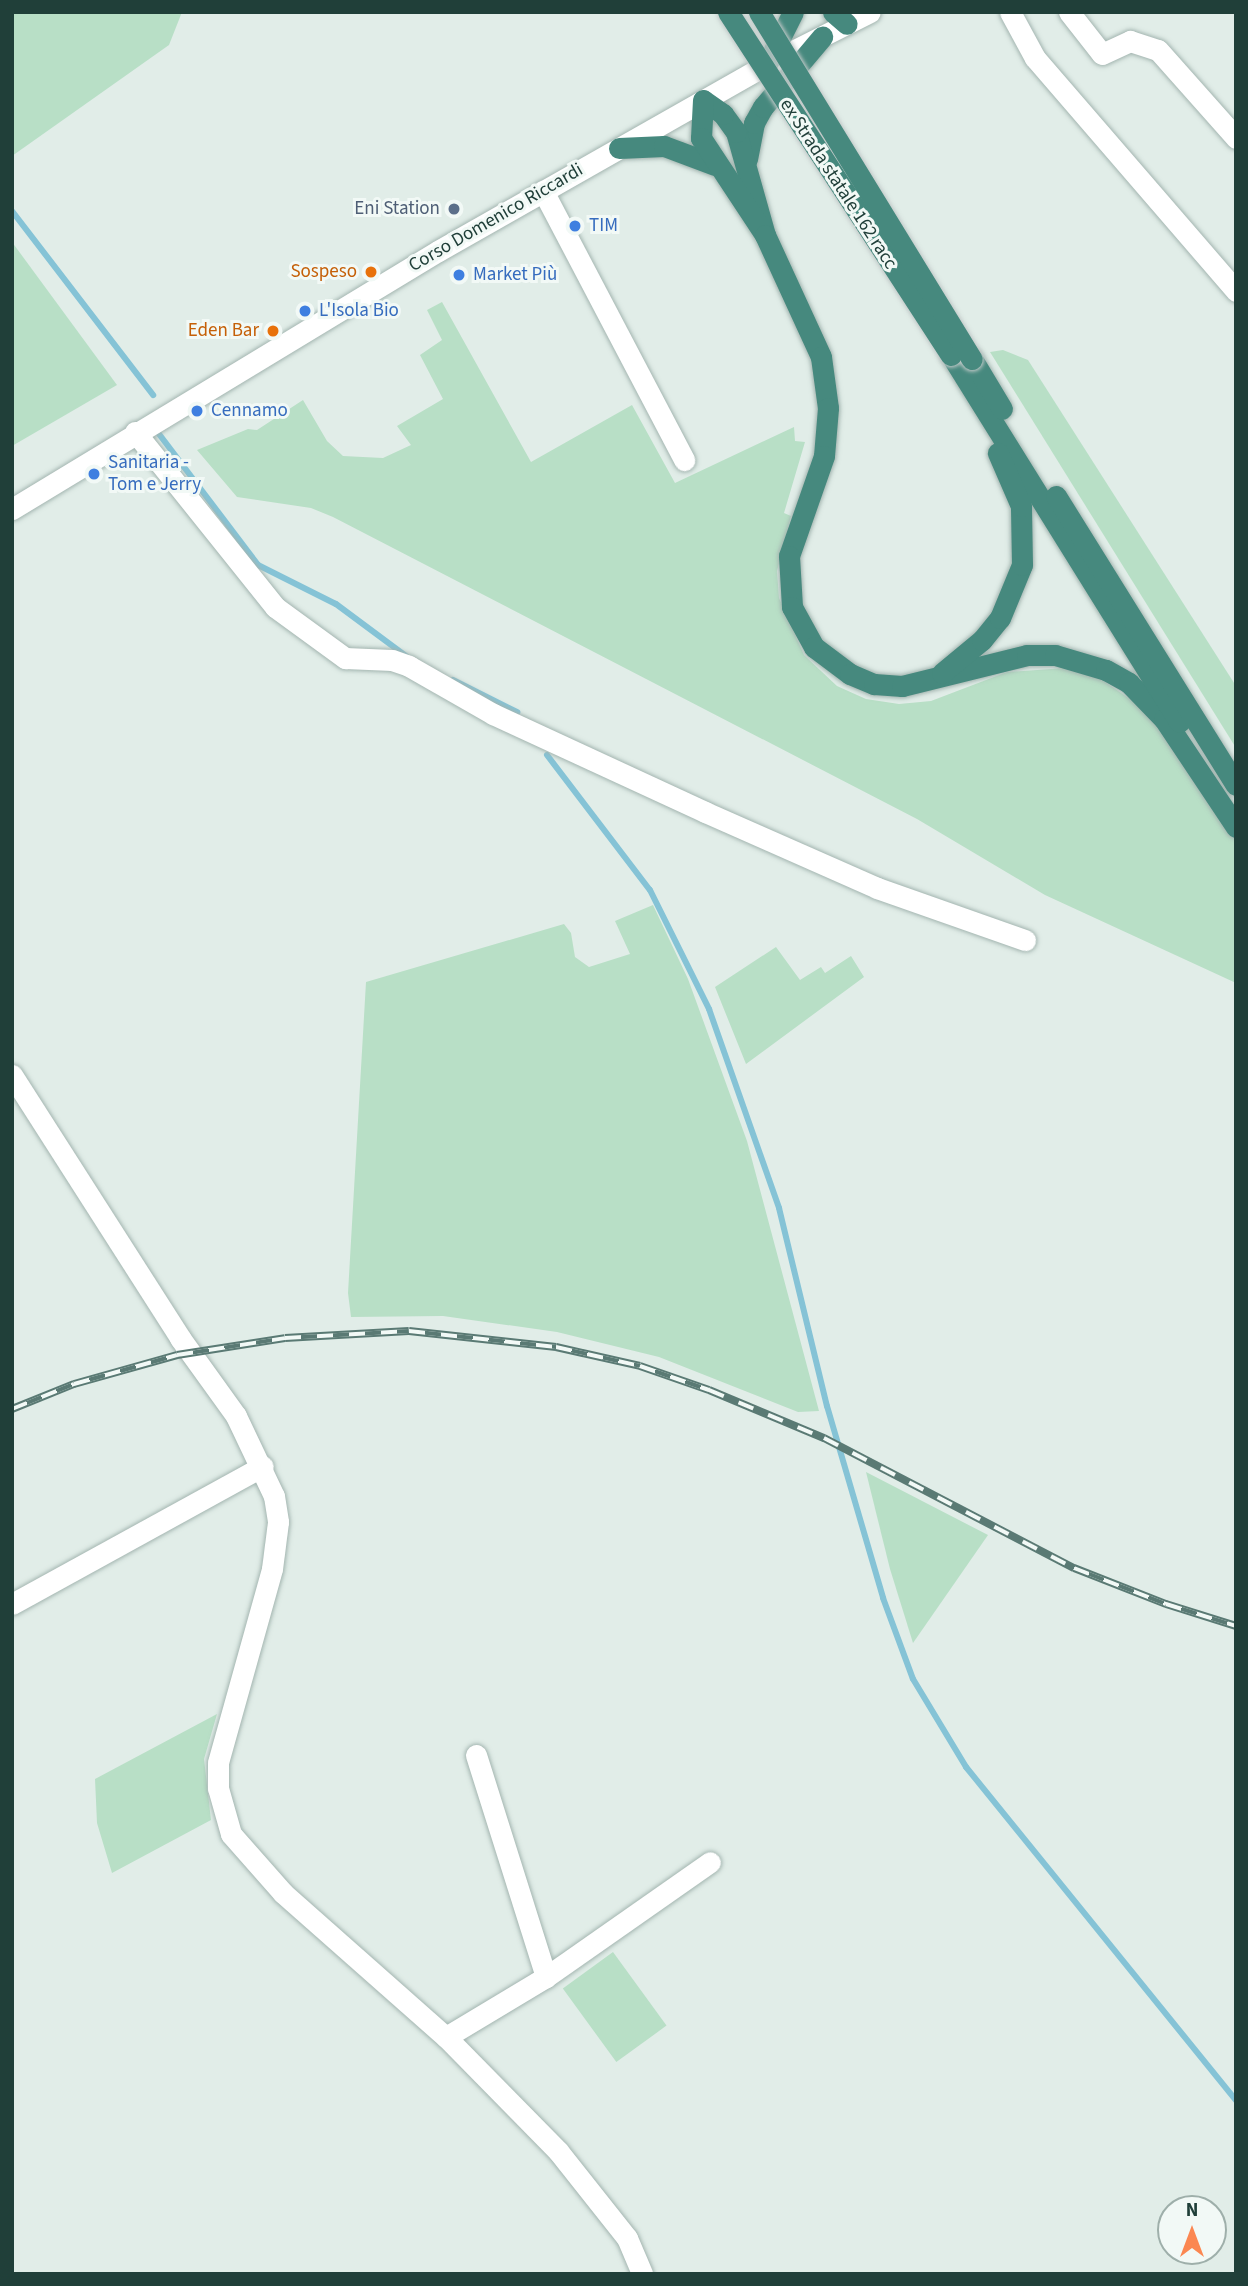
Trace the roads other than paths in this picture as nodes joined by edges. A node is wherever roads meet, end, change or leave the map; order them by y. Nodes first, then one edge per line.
1 (728, 12) edge
2 (759, 12) edge
3 (793, 12) edge
4 (870, 12) edge
5 (1010, 12) edge
6 (1069, 12) edge
7 (843, 16) edge
8 (822, 37) junction
9 (767, 64) junction
10 (699, 103) junction
11 (1236, 138) edge
12 (619, 148) junction
13 (747, 162) junction
14 (715, 165) junction
15 (543, 191) junction
16 (765, 235) junction
17 (1236, 291) edge
18 (949, 364) junction
19 (135, 432) junction
20 (684, 460) dead end
21 (12, 509) edge
22 (929, 682) junction
23 (1236, 785) edge
24 (1236, 814) edge
25 (1236, 827) edge
26 (1025, 940) dead end
27 (12, 1075) edge
28 (264, 1466) junction
29 (12, 1604) edge
30 (476, 1755) dead end
31 (710, 1862) dead end
32 (546, 1977) junction
33 (446, 2037) junction
34 (642, 2274) edge

1 - 18 highway, ex Strada statale 162 racc, bridge
2 - 23 highway, ex Strada statale 162 racc, bridge
3 - 9 highway
4 - 7 street, Corso Domenico Riccardi
5 - 17 street
6 - 11 street
7 - 8 street, Corso Domenico Riccardi
8 - 9 street, Corso Domenico Riccardi
8 - 13 highway
9 - 10 street, Corso Domenico Riccardi
10 - 12 street, Corso Domenico Riccardi
10 - 13 highway
10 - 14 highway
12 - 14 highway
12 - 15 street, Corso Domenico Riccardi
13 - 16 highway
14 - 16 highway
15 - 19 street, Corso Domenico Riccardi
15 - 20 street
16 - 22 highway
18 - 22 highway
18 - 24 highway
19 - 21 street, Corso Domenico Riccardi
19 - 26 street
22 - 25 highway
27 - 28 street
28 - 29 street
28 - 33 street
30 - 32 street
31 - 32 street
32 - 33 street
33 - 34 street

